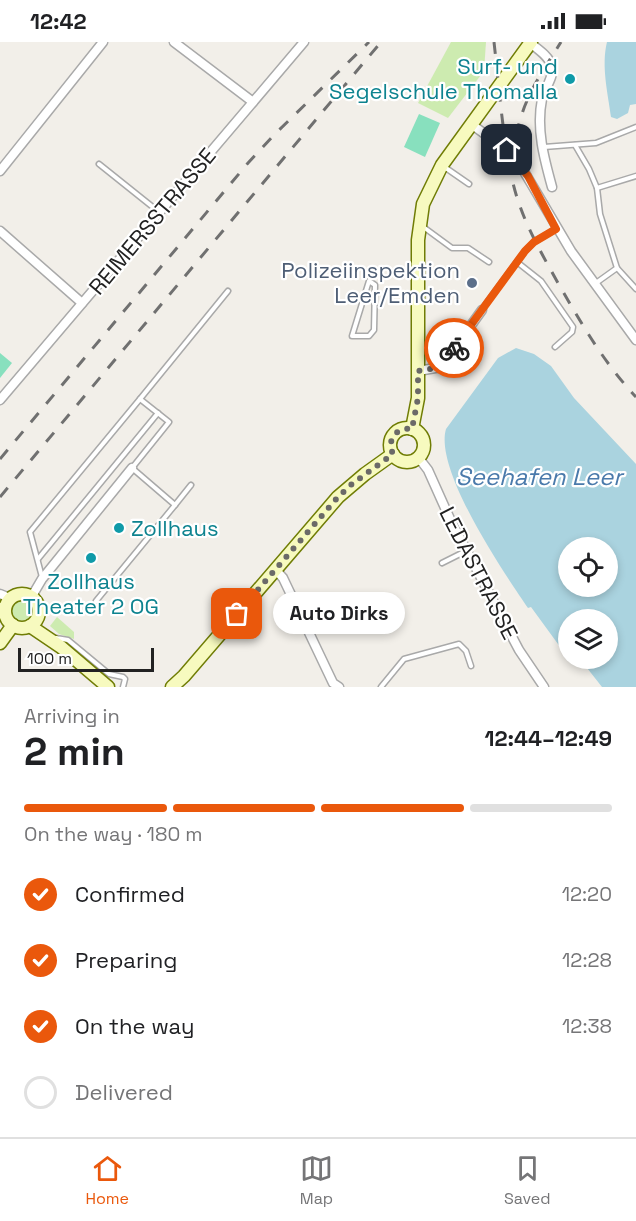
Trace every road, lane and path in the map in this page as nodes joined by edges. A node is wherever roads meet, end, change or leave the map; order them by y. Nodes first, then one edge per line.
1 (103, 42) edge
2 (174, 42) edge
3 (304, 42) edge
4 (530, 42) edge
5 (253, 102) junction
6 (471, 124) junction
7 (636, 126) edge
8 (575, 145) junction
9 (542, 147) junction
10 (99, 164) dead end
11 (442, 165) junction
12 (0, 171) edge
13 (636, 176) edge
14 (469, 184) dead end
15 (552, 188) dead end
16 (597, 188) junction
17 (159, 213) junction
18 (419, 224) junction
19 (556, 229) junction
20 (0, 231) edge
21 (489, 262) dead end
22 (517, 262) junction
23 (618, 268) junction
24 (595, 283) junction
25 (636, 289) edge
26 (228, 291) dead end
27 (82, 303) junction
28 (482, 310) joint
29 (352, 336) joint
30 (636, 340) edge
31 (555, 347) dead end
32 (418, 371) junction
33 (140, 399) junction
34 (0, 400) edge
35 (158, 413) junction
36 (412, 429) junction
37 (393, 454) junction
38 (418, 457) junction
39 (132, 468) junction
40 (191, 485) dead end
41 (175, 505) junction
42 (468, 550) junction
43 (38, 559) junction
44 (442, 563) dead end
45 (275, 570) junction
46 (42, 579) junction
47 (6, 596) edge
48 (32, 597) junction
49 (96, 601) dead end
50 (2, 608) edge
51 (34, 621) junction
52 (13, 625) junction
53 (58, 643) junction
54 (0, 644) edge
55 (471, 666) dead end
56 (108, 687) edge
57 (123, 687) edge
58 (172, 687) edge
59 (339, 687) edge
60 (381, 687) edge
61 (544, 687) edge

1 - 12 street
2 - 5 street
3 - 5 street, REIMERSSTRASSE
4 - 6 main road
4 - 9 street
5 - 17 street, REIMERSSTRASSE
6 - 11 main road
6 - 19 street
7 - 8 lane
8 - 9 lane
8 - 16 lane
9 - 15 street
10 - 17 lane
11 - 14 lane
11 - 18 main road
13 - 16 lane
16 - 23 lane
17 - 27 street, REIMERSSTRASSE
18 - 21 lane
18 - 32 main road
19 - 22 lane
19 - 24 street
20 - 27 street
22 - 28 lane
22 - 31 lane
23 - 24 lane
23 - 25 lane
24 - 30 street
26 - 33 lane
27 - 34 street, REIMERSSTRASSE
28 - 32 street
29 - 29 lane
32 - 36 main road
33 - 35 lane
33 - 43 lane
35 - 39 lane
35 - 43 lane
36 - 37 main road
36 - 38 main road
37 - 38 main road
37 - 45 main road
38 - 42 street, LEDASTRASSE
39 - 41 lane
39 - 46 street
40 - 41 lane
41 - 49 lane
42 - 44 lane
42 - 61 street, LEDASTRASSE
43 - 46 lane
45 - 58 main road
45 - 59 street
46 - 48 street
47 - 48 main road
47 - 50 main road
48 - 51 main road
50 - 52 main road
51 - 52 main road
51 - 53 main road
52 - 54 main road
53 - 56 main road
53 - 57 lane
55 - 60 lane

